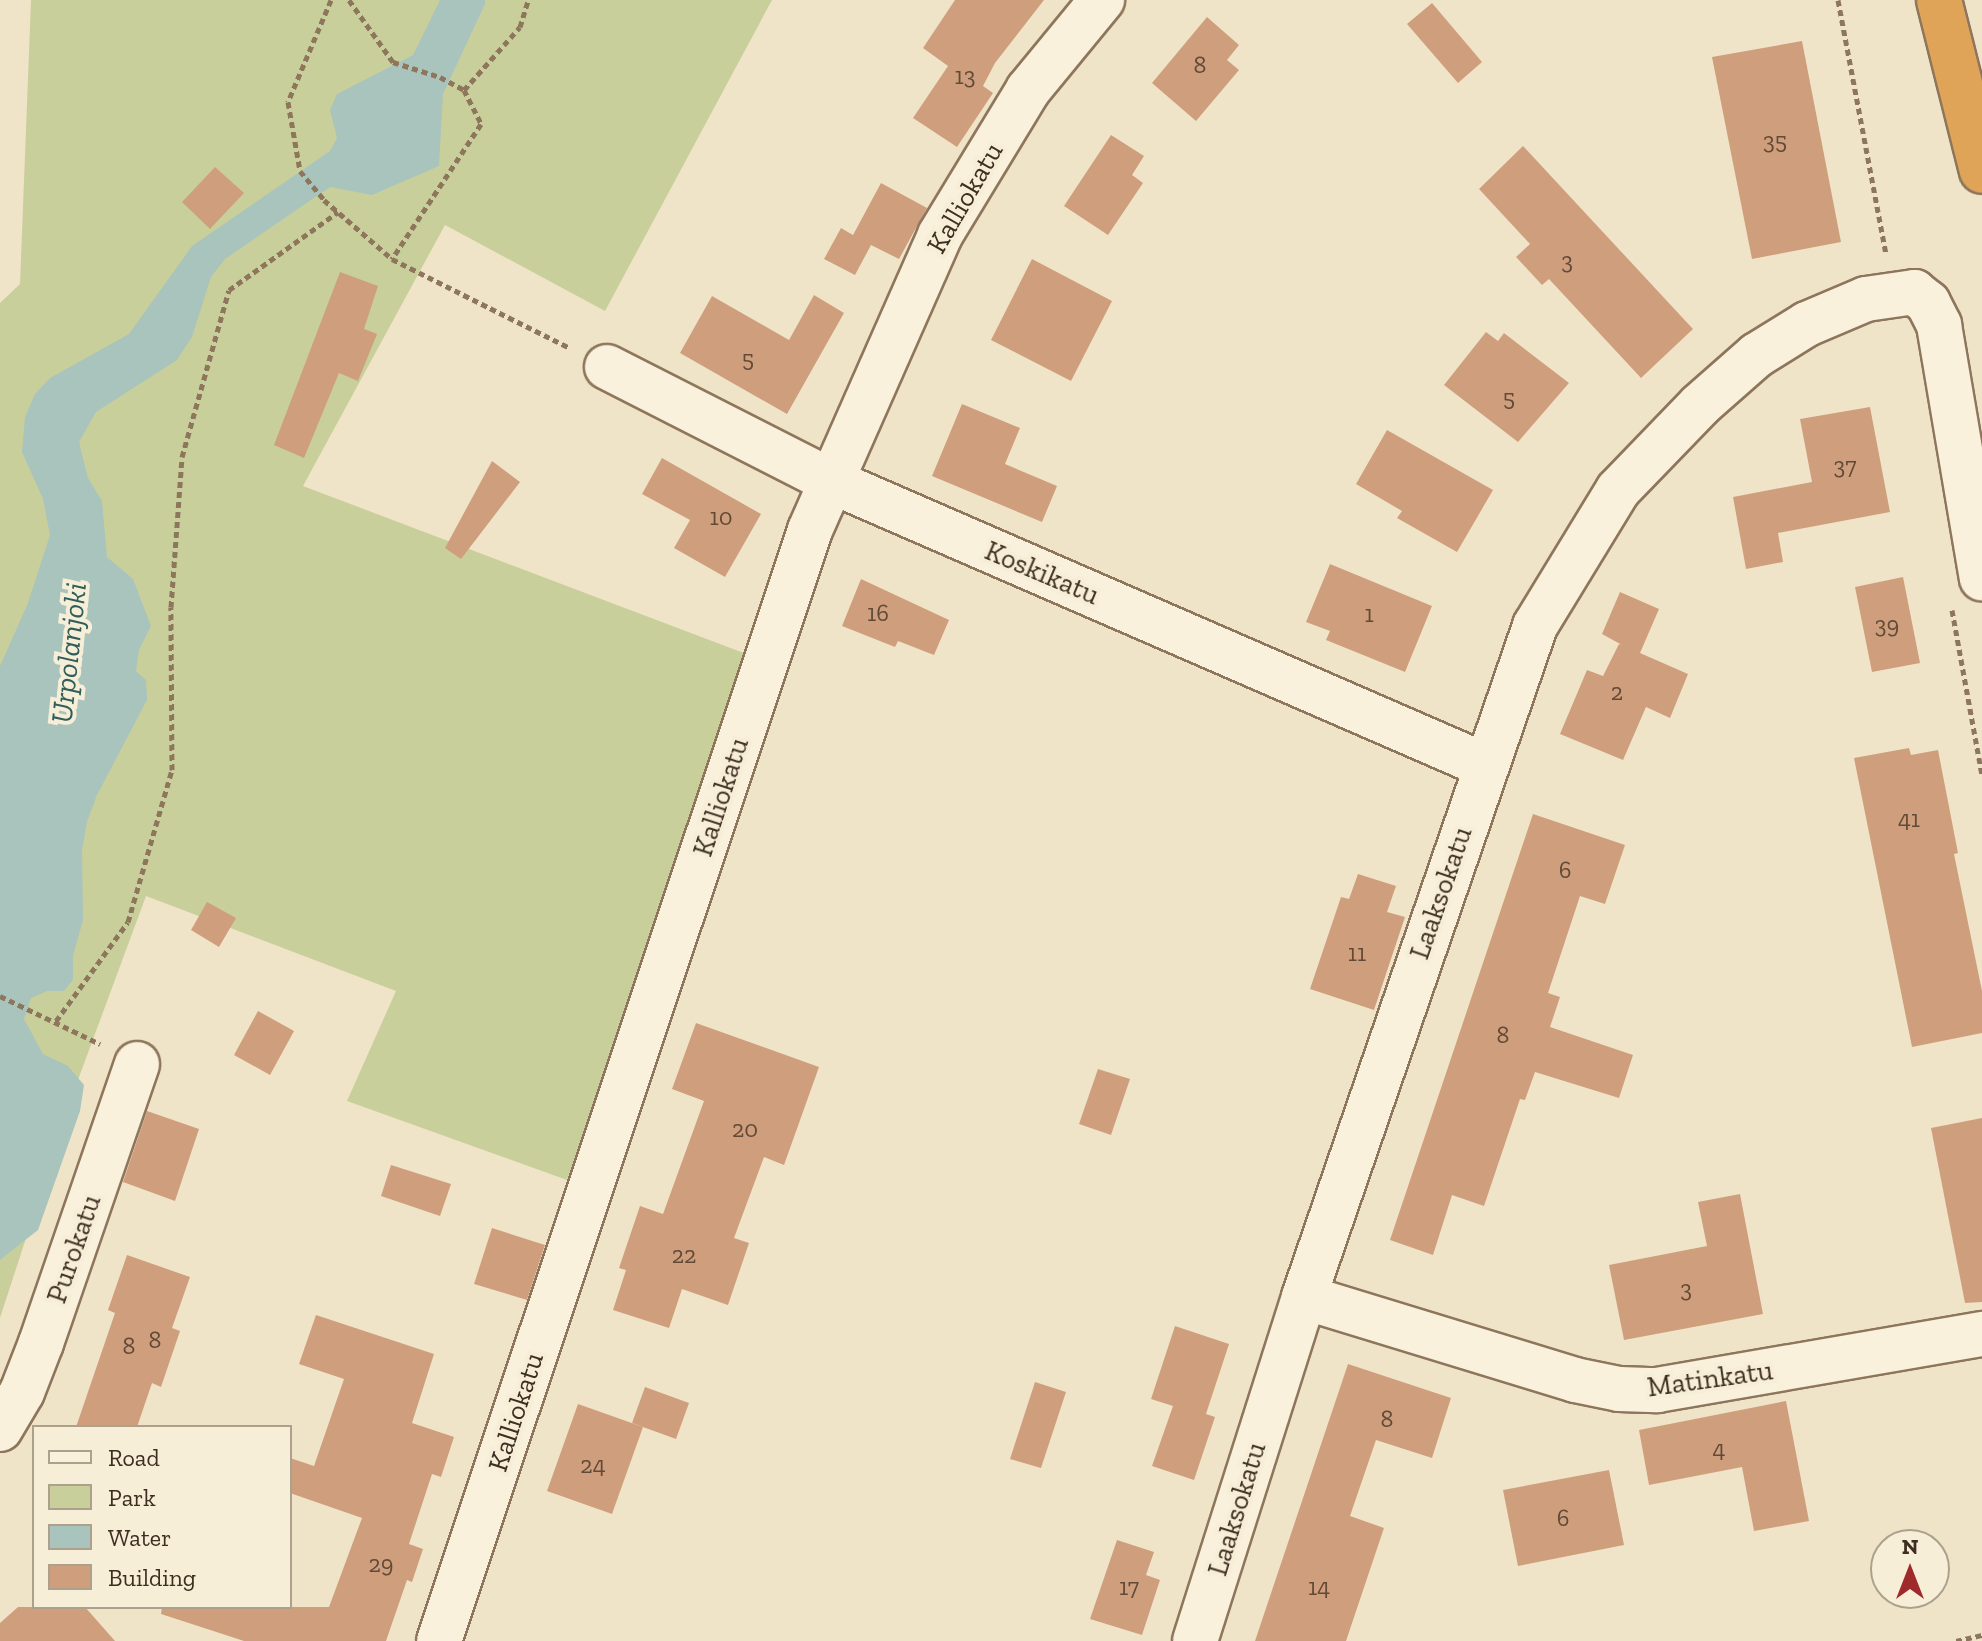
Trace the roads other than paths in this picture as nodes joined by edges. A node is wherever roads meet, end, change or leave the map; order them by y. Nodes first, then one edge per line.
1 (1102, 0) edge
2 (1939, 0) edge
3 (1982, 171) edge
4 (607, 367) road end
5 (831, 481) junction
6 (1982, 578) edge
7 (1484, 765) junction
8 (137, 1064) dead end
9 (1304, 1297) junction
10 (1982, 1334) edge
11 (0, 1429) edge
12 (439, 1641) edge
13 (1195, 1641) edge

1 - 5 street, Kalliokatu
2 - 3 highway
4 - 5 street, Koskikatu
5 - 7 street, Koskikatu
5 - 12 street, Kalliokatu
6 - 7 street, Laaksokatu
7 - 9 street, Laaksokatu
8 - 11 street, Purokatu
9 - 10 street, Matinkatu
9 - 13 street, Laaksokatu

